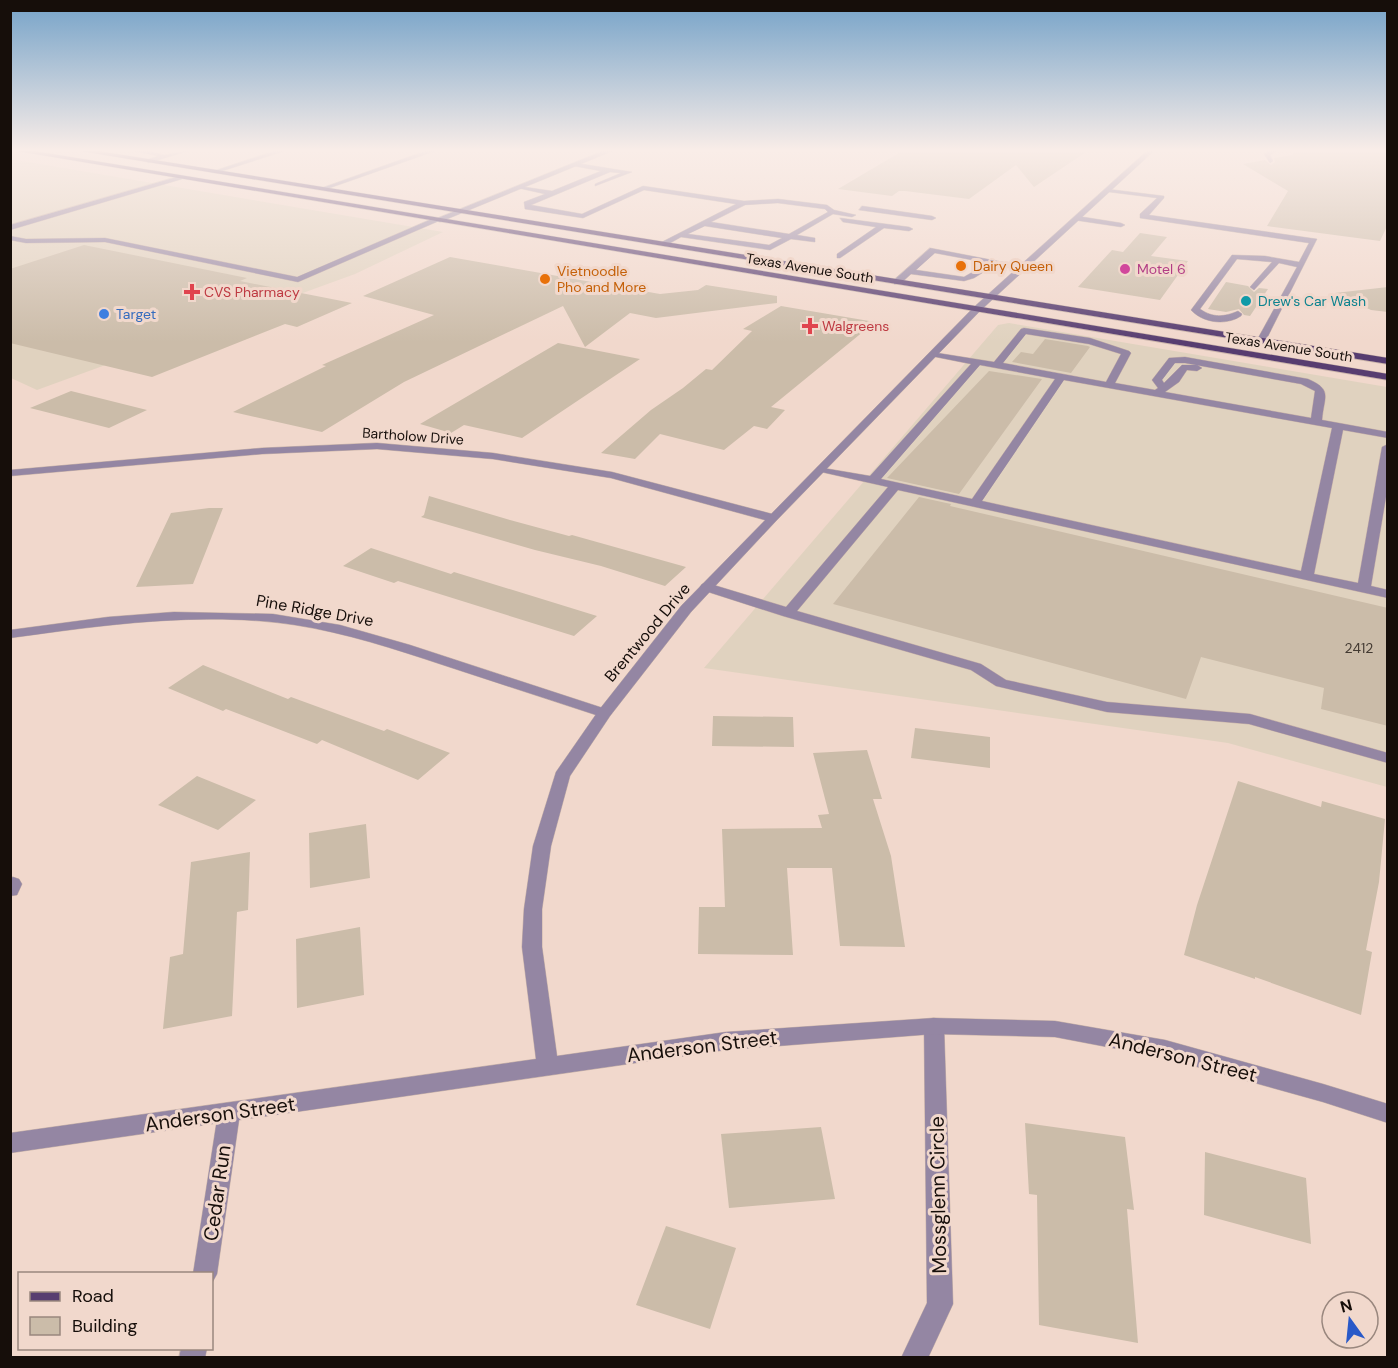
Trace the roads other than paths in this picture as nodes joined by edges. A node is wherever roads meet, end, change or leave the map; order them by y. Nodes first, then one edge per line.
1 (58, 214) edge
2 (399, 214) edge
3 (453, 214) edge
4 (477, 214) edge
5 (570, 214) edge
6 (588, 214) edge
7 (721, 214) edge
8 (829, 214) edge
9 (844, 214) edge
10 (903, 214) edge
11 (1082, 214) edge
12 (1145, 214) edge
13 (852, 215) dead end
14 (932, 218) dead end
15 (1077, 218) junction
16 (437, 220) junction
17 (843, 220) dead end
18 (702, 223) junction
19 (1120, 225) dead end
20 (884, 226) junction
21 (10, 228) edge
22 (909, 229) dead end
23 (680, 235) junction
24 (789, 237) junction
25 (10, 238) edge
26 (812, 240) dead end
27 (662, 244) junction
28 (840, 256) dead end
29 (1277, 261) junction
30 (992, 263) junction
31 (1301, 264) junction
32 (1023, 268) junction
33 (909, 272) junction
34 (897, 282) junction
35 (1254, 287) dead end
36 (991, 297) junction
37 (977, 309) junction
38 (1238, 315) dead end
39 (1262, 340) junction
40 (934, 354) junction
41 (1388, 361) edge
42 (978, 362) junction
43 (997, 365) junction
44 (1061, 377) junction
45 (1388, 377) edge
46 (1109, 385) junction
47 (1160, 391) junction
48 (1316, 422) junction
49 (1338, 426) junction
50 (1388, 435) edge
51 (1388, 447) edge
52 (821, 469) junction
53 (10, 473) edge
54 (873, 480) junction
55 (896, 485) junction
56 (975, 503) junction
57 (772, 518) junction
58 (1307, 576) junction
59 (707, 587) junction
60 (1364, 589) junction
61 (1388, 594) edge
62 (788, 613) junction
63 (10, 634) edge
64 (604, 713) junction
65 (1388, 758) edge
66 (934, 1026) junction
67 (548, 1066) junction
68 (229, 1113) junction
69 (1388, 1114) edge
70 (10, 1143) edge
71 (205, 1272) edge
72 (914, 1358) edge

1 - 21 street
2 - 16 main road, Texas Avenue South
3 - 16 street
4 - 27 main road, Texas Avenue South
5 - 6 street
7 - 18 street
8 - 24 street
9 - 13 street
10 - 14 street
11 - 15 street, Brentwood Drive
12 - 31 street
15 - 19 street
15 - 32 street, Brentwood Drive
16 - 25 street
16 - 37 main road, Texas Avenue South
17 - 20 street
18 - 23 street
18 - 24 street
20 - 22 street
20 - 28 street
23 - 24 street
23 - 27 street
24 - 26 street
27 - 34 main road, Texas Avenue South
29 - 31 street
29 - 35 street
29 - 38 street
30 - 32 street
30 - 33 street
30 - 33 street
31 - 39 street
32 - 36 street, Brentwood Drive
33 - 34 street
34 - 36 main road, Texas Avenue South
36 - 37 street, Brentwood Drive
36 - 39 main road, Texas Avenue South
37 - 40 street, Brentwood Drive
37 - 45 main road, Texas Avenue South
39 - 41 main road, Texas Avenue South
40 - 42 street
40 - 52 street, Brentwood Drive
42 - 43 street
42 - 54 street
43 - 44 street
43 - 46 street
44 - 46 street
44 - 56 street
46 - 47 street
47 - 48 street
47 - 48 street
48 - 49 street
49 - 50 street
49 - 58 street
51 - 60 street
52 - 54 street
52 - 57 street, Brentwood Drive
53 - 57 street, Bartholow Drive
54 - 55 street
55 - 56 street
55 - 62 street
56 - 58 street
57 - 59 street, Brentwood Drive
58 - 60 street
59 - 62 street
59 - 64 street, Brentwood Drive
60 - 61 street
62 - 65 street
63 - 64 street, Pine Ridge Drive
64 - 67 street, Brentwood Drive
66 - 67 street, Anderson Street
66 - 69 street, Anderson Street
66 - 72 street, Mossglenn Circle
67 - 68 street, Anderson Street
68 - 70 street, Anderson Street
68 - 71 street, Cedar Run

